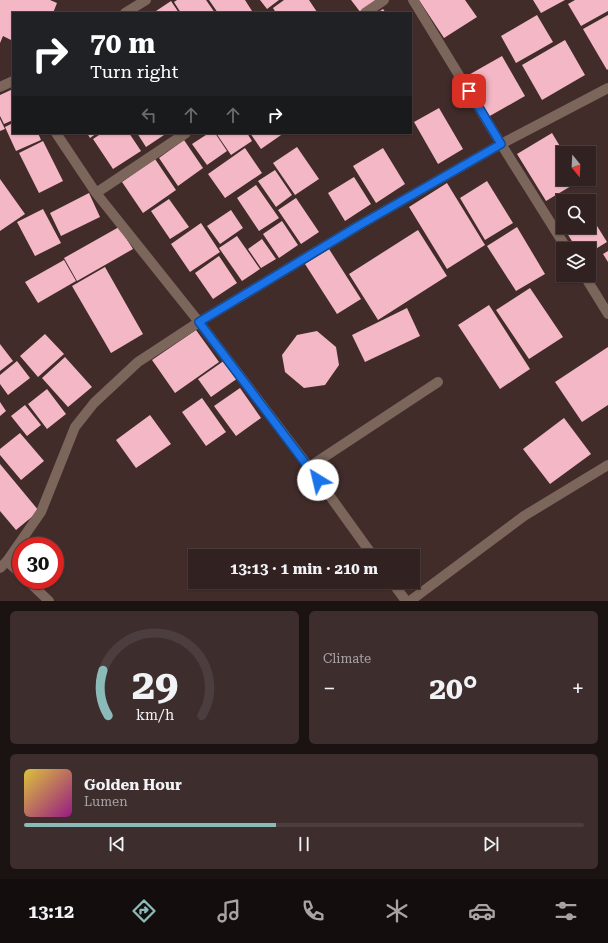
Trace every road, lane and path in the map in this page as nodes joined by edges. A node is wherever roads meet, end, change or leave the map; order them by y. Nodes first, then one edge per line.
1 (146, 0) edge
2 (384, 0) edge
3 (413, 0) edge
4 (127, 12) edge
5 (366, 12) edge
6 (12, 81) edge
7 (0, 87) edge
8 (608, 88) edge
9 (57, 134) edge
10 (184, 134) edge
11 (501, 144) junction
12 (96, 193) junction
13 (563, 242) edge
14 (588, 282) edge
15 (608, 314) edge
16 (199, 322) junction
17 (438, 382) dead end
18 (608, 465) edge
19 (309, 467) junction
20 (368, 549) edge
21 (2, 562) edge
22 (12, 568) edge
23 (36, 589) edge
24 (397, 589) edge
25 (49, 601) edge
26 (406, 601) edge
27 (410, 601) edge

1 - 4 street
2 - 5 street
3 - 11 street
6 - 7 street
8 - 11 street
9 - 12 street
10 - 12 street
11 - 13 street
11 - 16 street
12 - 16 street
14 - 15 street
16 - 19 street
16 - 21 street
17 - 19 street
18 - 27 street
19 - 20 street
21 - 22 street
23 - 25 street
24 - 26 street

